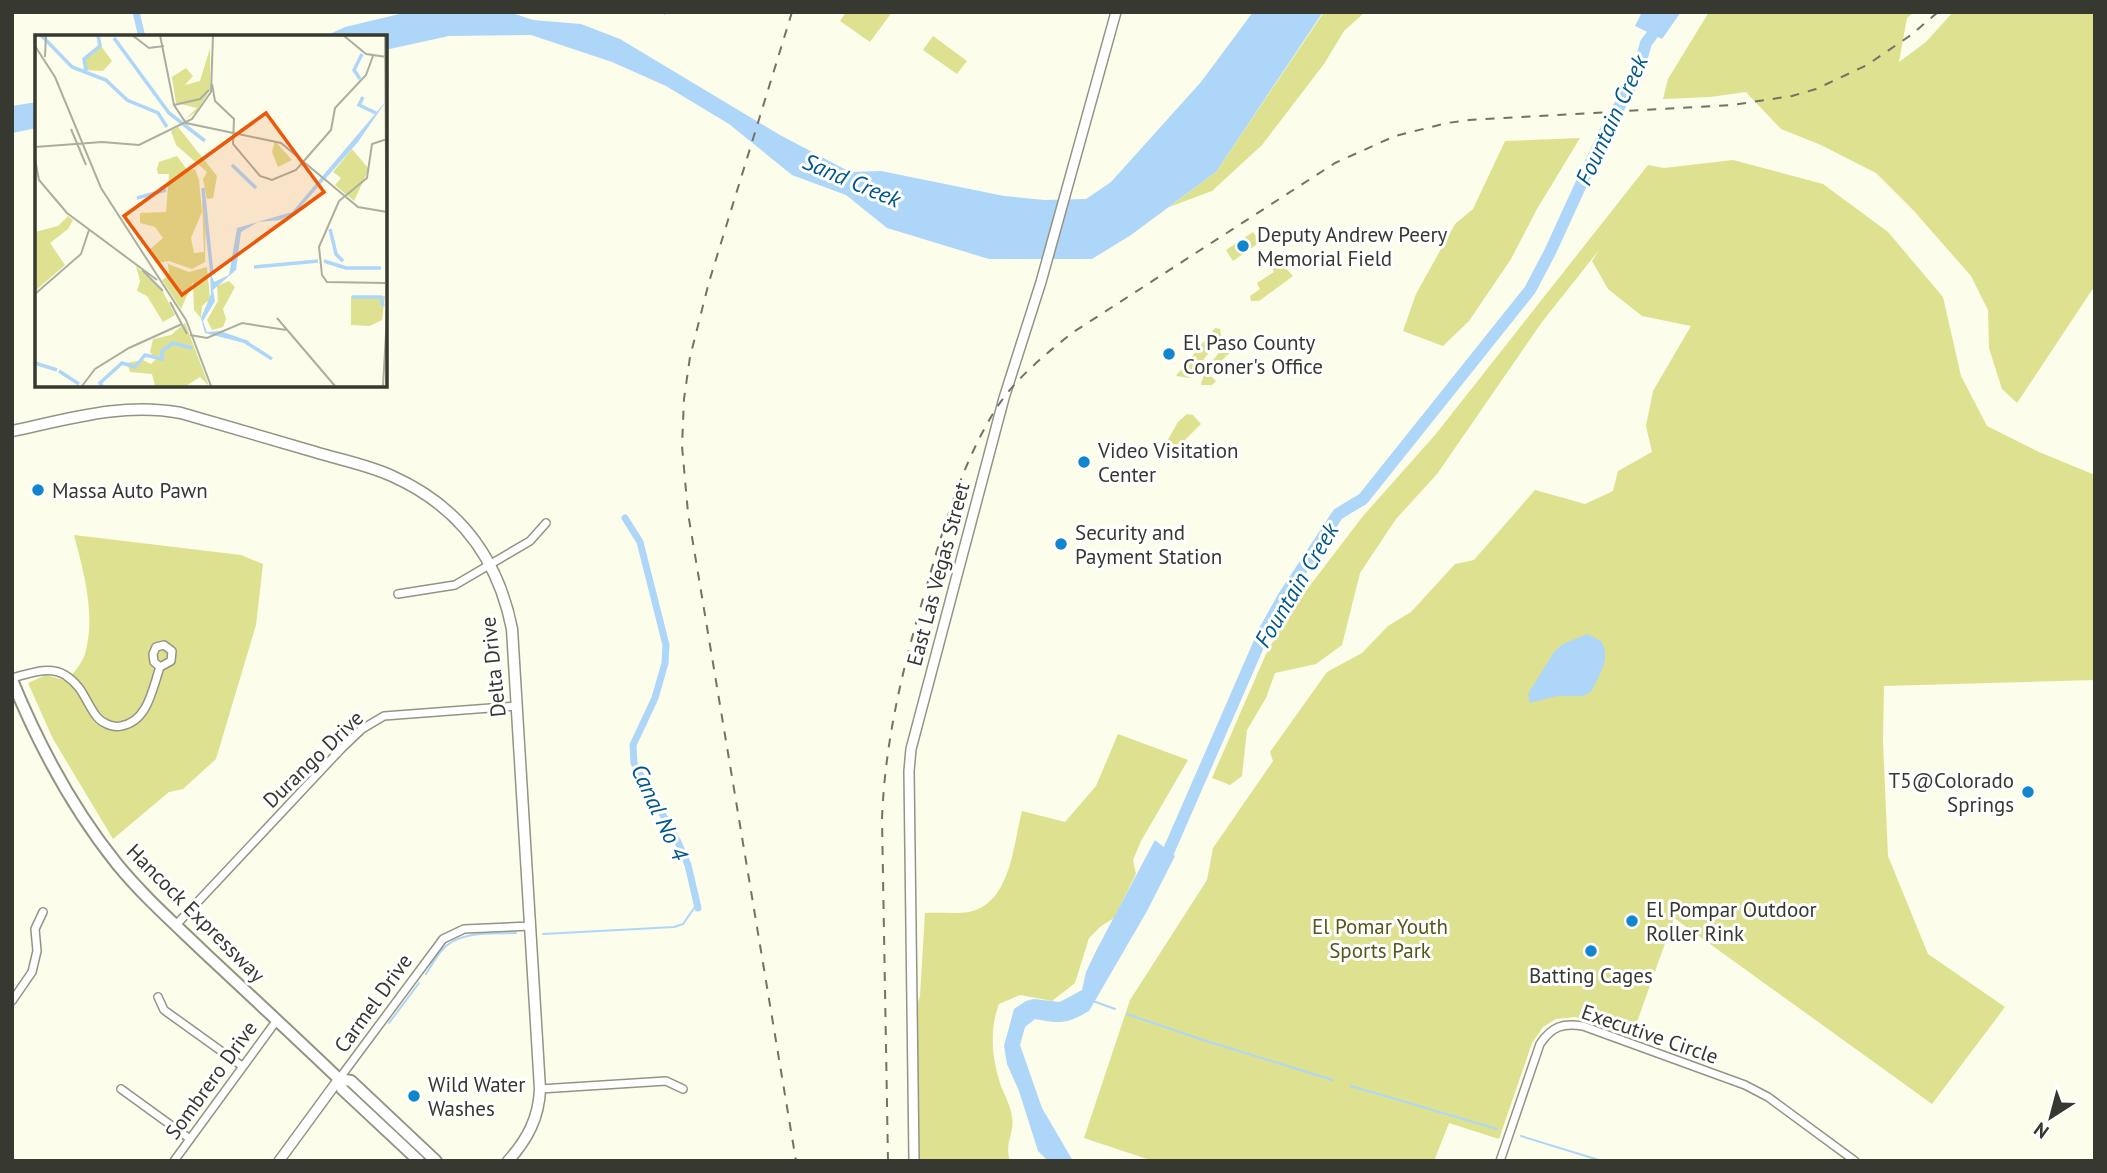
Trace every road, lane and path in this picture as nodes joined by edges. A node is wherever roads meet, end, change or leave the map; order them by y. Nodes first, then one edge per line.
1 (1116, 12) edge
2 (12, 431) edge
3 (546, 523) dead end
4 (492, 565) junction
5 (398, 594) dead end
6 (160, 667) dead end
7 (12, 679) edge
8 (517, 706) junction
9 (43, 912) dead end
10 (176, 925) junction
11 (531, 926) junction
12 (158, 997) dead end
13 (12, 1001) edge
14 (277, 1020) junction
15 (242, 1066) junction
16 (338, 1079) junction
17 (121, 1089) dead end
18 (540, 1089) junction
19 (683, 1089) dead end
20 (190, 1139) junction
21 (174, 1161) edge
22 (279, 1161) edge
23 (419, 1161) edge
24 (436, 1161) edge
25 (508, 1161) edge
26 (914, 1161) edge
27 (1500, 1161) edge
28 (1855, 1161) edge

1 - 26 street, East Las Vegas Street
2 - 4 main road, Delta Drive
3 - 4 street
4 - 5 street
4 - 8 main road, Delta Drive
6 - 7 street
7 - 10 main road, Hancock Expressway
8 - 10 street, Durango Drive
8 - 11 main road, Delta Drive
9 - 13 street
10 - 14 main road, Hancock Expressway
11 - 16 street, Carmel Drive
11 - 18 main road, Delta Drive
12 - 15 street
14 - 15 street, Sombrero Drive
14 - 16 main road, Hancock Expressway
15 - 20 street, Sombrero Drive
16 - 22 street, Carmel Drive
16 - 23 main road, Hancock Expressway
16 - 24 main road, Hancock Expressway
17 - 20 street
18 - 19 street
18 - 25 main road, Delta Drive
20 - 21 street, Sombrero Drive
27 - 28 street, Executive Circle

